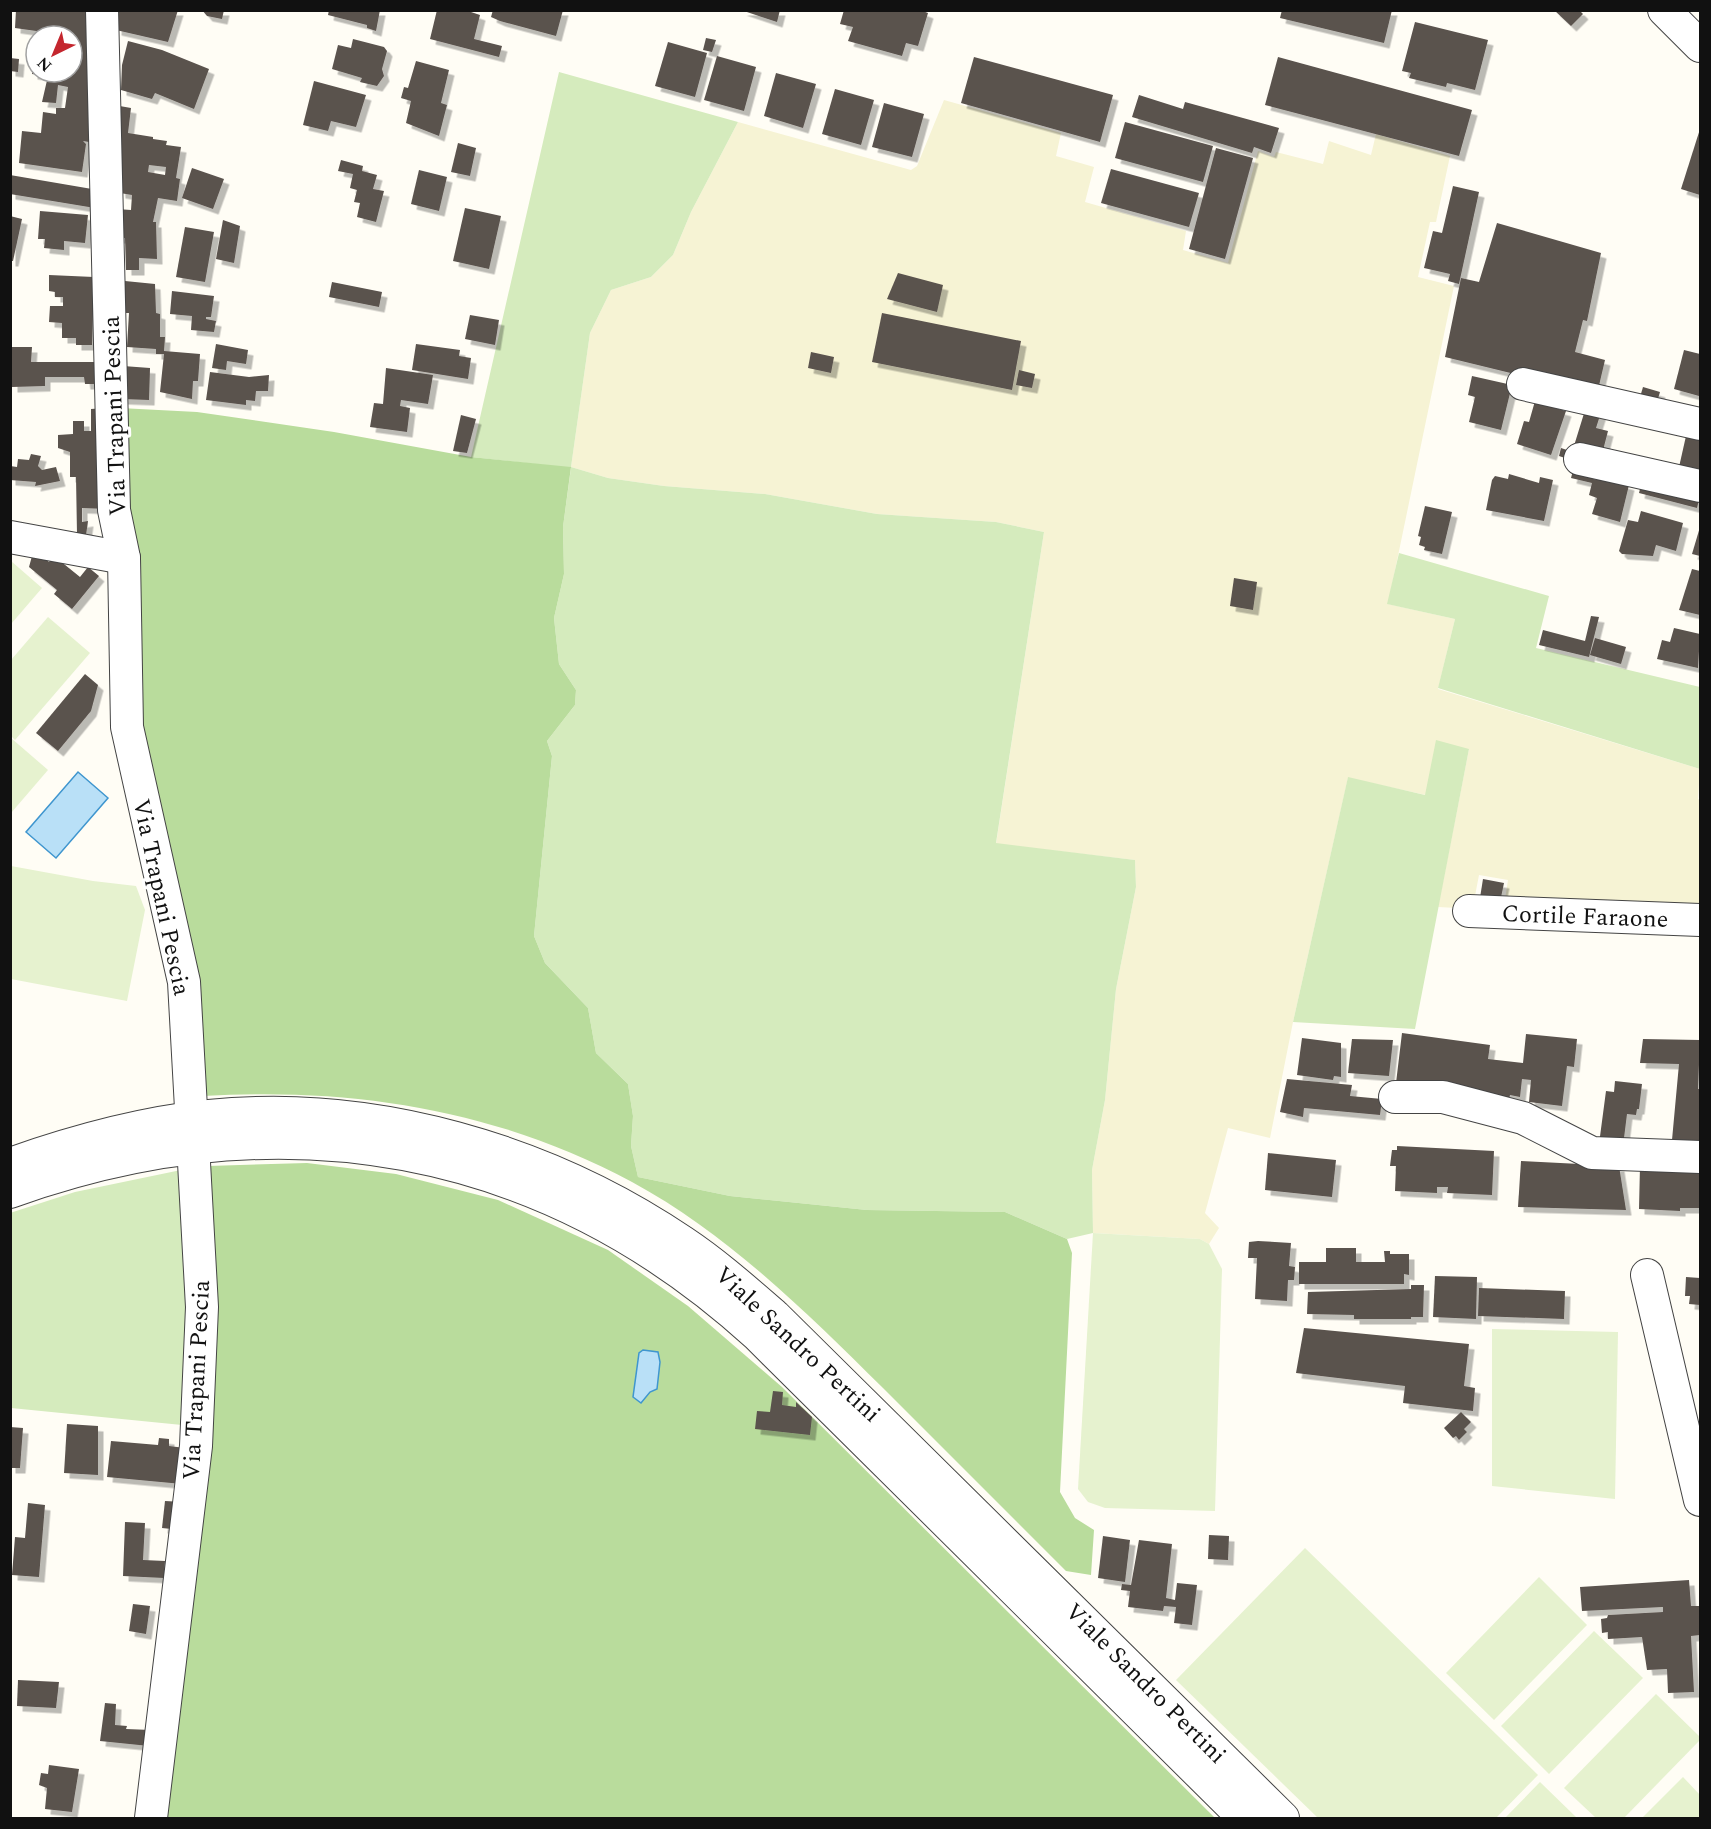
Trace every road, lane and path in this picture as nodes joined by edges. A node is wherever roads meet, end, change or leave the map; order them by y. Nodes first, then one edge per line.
1 (102, 10) edge
2 (1664, 10) edge
3 (1701, 46) edge
4 (1523, 384) dead end
5 (1701, 424) edge
6 (1580, 459) dead end
7 (1701, 486) edge
8 (10, 537) edge
9 (124, 558) junction
10 (1468, 911) dead end
11 (1701, 920) edge
12 (1395, 1097) dead end
13 (193, 1132) junction
14 (1701, 1157) edge
15 (10, 1164) edge
16 (10, 1192) edge
17 (1647, 1275) dead end
18 (1701, 1500) edge
19 (151, 1818) edge
20 (1244, 1818) edge
21 (1283, 1818) edge

1 - 9 street, Via Trapani Pescia
2 - 3 street
4 - 5 street
6 - 7 street
8 - 9 street
9 - 13 street, Via Trapani Pescia
10 - 11 street, Cortile Faraone
12 - 14 street
13 - 15 street, Viale Sandro Pertini
13 - 16 street, Viale Sandro Pertini
13 - 19 street, Via Trapani Pescia
13 - 20 street, Viale Sandro Pertini
13 - 21 street, Viale Sandro Pertini
17 - 18 street

